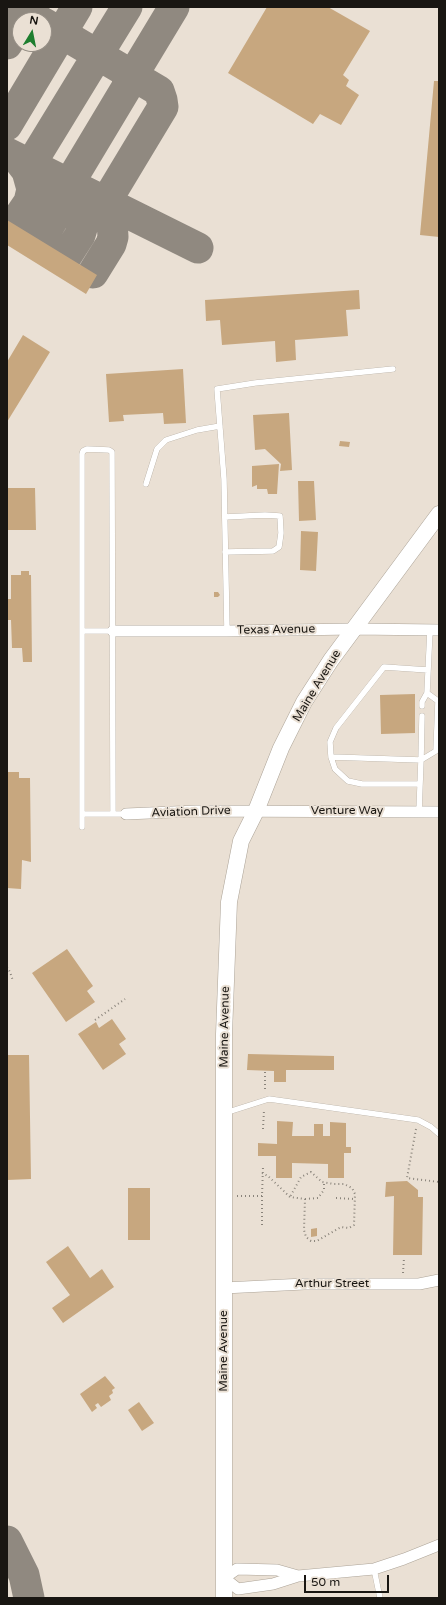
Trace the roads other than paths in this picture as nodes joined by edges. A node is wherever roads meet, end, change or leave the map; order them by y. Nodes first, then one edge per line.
1 (393, 369) dead end
2 (220, 426) junction
3 (146, 484) dead end
4 (439, 514) edge
5 (225, 517) junction
6 (225, 552) junction
7 (354, 629) junction
8 (113, 630) junction
9 (435, 630) edge
10 (82, 631) junction
11 (227, 631) junction
12 (428, 670) junction
13 (427, 693) junction
14 (422, 706) dead end
15 (422, 716) dead end
16 (331, 758) junction
17 (421, 760) junction
18 (420, 784) junction
19 (256, 811) junction
20 (419, 812) junction
21 (439, 812) edge
22 (82, 814) junction
23 (113, 814) junction
24 (126, 814) joint
25 (82, 827) dead end
26 (224, 1114) junction
27 (439, 1134) edge
28 (439, 1280) edge
29 (224, 1288) junction
30 (439, 1545) edge
31 (374, 1569) junction
32 (298, 1576) junction
33 (224, 1578) junction
34 (224, 1598) edge
35 (380, 1598) edge

1 - 2 lane
2 - 3 lane
2 - 5 lane
4 - 7 main road, Maine Avenue
5 - 6 lane
5 - 6 lane
6 - 11 lane
7 - 9 street, Texas Avenue
7 - 11 street, Texas Avenue
7 - 19 main road, Maine Avenue
8 - 10 lane
8 - 10 lane
8 - 11 street, Texas Avenue
8 - 23 lane
9 - 12 lane
10 - 22 lane
12 - 13 lane
12 - 16 lane
13 - 14 lane
13 - 17 lane
15 - 17 lane
16 - 17 lane
16 - 18 lane
17 - 18 lane
18 - 20 lane
19 - 20 street, Venture Way
19 - 24 street, Aviation Drive
19 - 26 main road, Maine Avenue
20 - 21 street, Venture Way
22 - 23 lane
22 - 25 lane
23 - 24 lane
26 - 27 lane
26 - 29 main road, Maine Avenue
28 - 29 street, Arthur Street
29 - 33 main road, Maine Avenue
30 - 31 street
31 - 32 street
31 - 35 lane
32 - 33 street
32 - 33 street
33 - 34 main road, Maine Avenue

